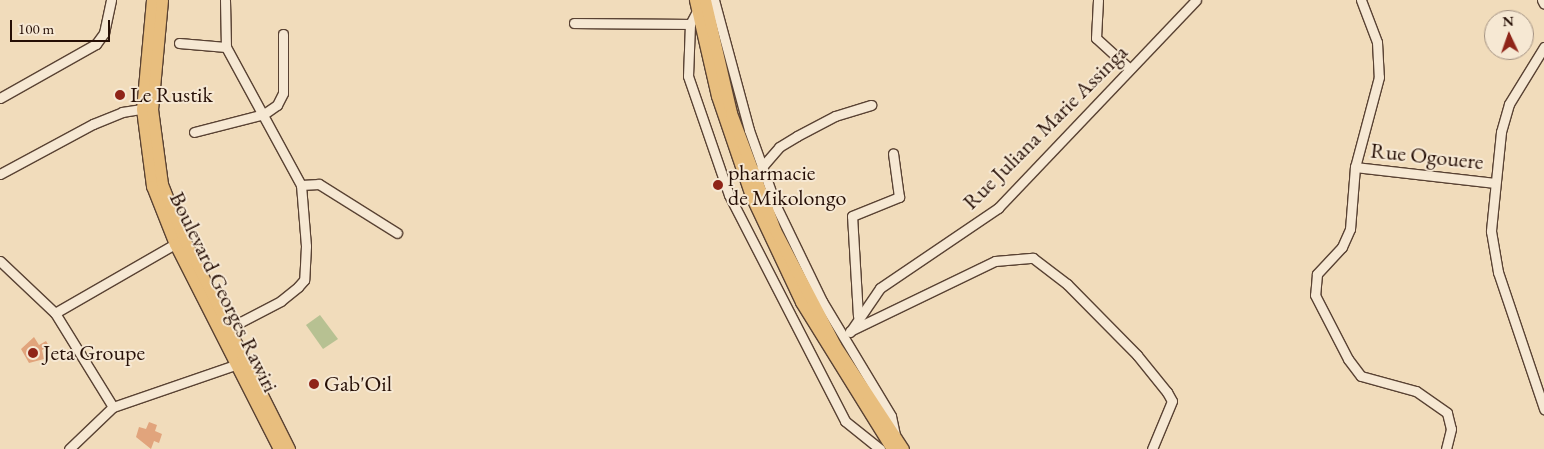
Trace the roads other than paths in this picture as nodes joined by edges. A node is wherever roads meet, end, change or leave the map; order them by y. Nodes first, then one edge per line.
1 (111, 0) edge
2 (152, 0) edge
3 (162, 0) edge
4 (225, 0) edge
5 (705, 0) edge
6 (714, 0) edge
7 (1098, 0) edge
8 (1196, 0) edge
9 (1361, 0) edge
10 (1542, 0) edge
11 (1544, 4) edge
12 (696, 5) edge
13 (574, 23) dead end
14 (690, 24) junction
15 (283, 34) dead end
16 (179, 43) dead end
17 (226, 47) junction
18 (1544, 47) edge
19 (1130, 69) junction
20 (0, 98) edge
21 (871, 105) dead end
22 (142, 109) junction
23 (264, 114) junction
24 (194, 132) dead end
25 (893, 153) dead end
26 (1355, 167) junction
27 (761, 168) junction
28 (0, 174) edge
29 (1495, 182) junction
30 (302, 185) junction
31 (396, 233) dead end
32 (175, 244) junction
33 (0, 262) edge
34 (56, 313) junction
35 (858, 316) junction
36 (229, 328) junction
37 (846, 334) junction
38 (235, 365) junction
39 (113, 407) junction
40 (1544, 409) edge
41 (896, 438) junction
42 (69, 449) edge
43 (279, 449) edge
44 (289, 449) edge
45 (880, 449) edge
46 (892, 449) edge
47 (903, 449) edge
48 (1152, 449) edge
49 (1446, 449) edge

1 - 20 street
2 - 22 main road, Boulevard Georges Rawiri
3 - 36 main road, Boulevard Georges Rawiri
4 - 17 street
5 - 41 main road
6 - 27 street
7 - 19 street
8 - 19 street, Rue Juliana Marie Assinga
9 - 26 street
10 - 11 street
12 - 14 street
12 - 46 main road
13 - 14 street
14 - 45 street
15 - 23 street
16 - 17 street
17 - 23 street
18 - 29 street
19 - 35 street, Rue Juliana Marie Assinga
21 - 27 street
22 - 28 street
22 - 32 main road, Boulevard Georges Rawiri
23 - 24 street
23 - 30 street
25 - 35 street
26 - 29 street, Rue Ogouere
26 - 49 street
27 - 37 street
29 - 40 street
30 - 31 street
30 - 36 street
32 - 34 street
32 - 38 main road, Boulevard Georges Rawiri
33 - 34 street
34 - 39 street
35 - 37 street, Rue Juliana Marie Assinga
36 - 44 main road, Boulevard Georges Rawiri
37 - 41 street
37 - 48 street
38 - 39 street
38 - 43 main road, Boulevard Georges Rawiri
39 - 42 street
41 - 47 main road

